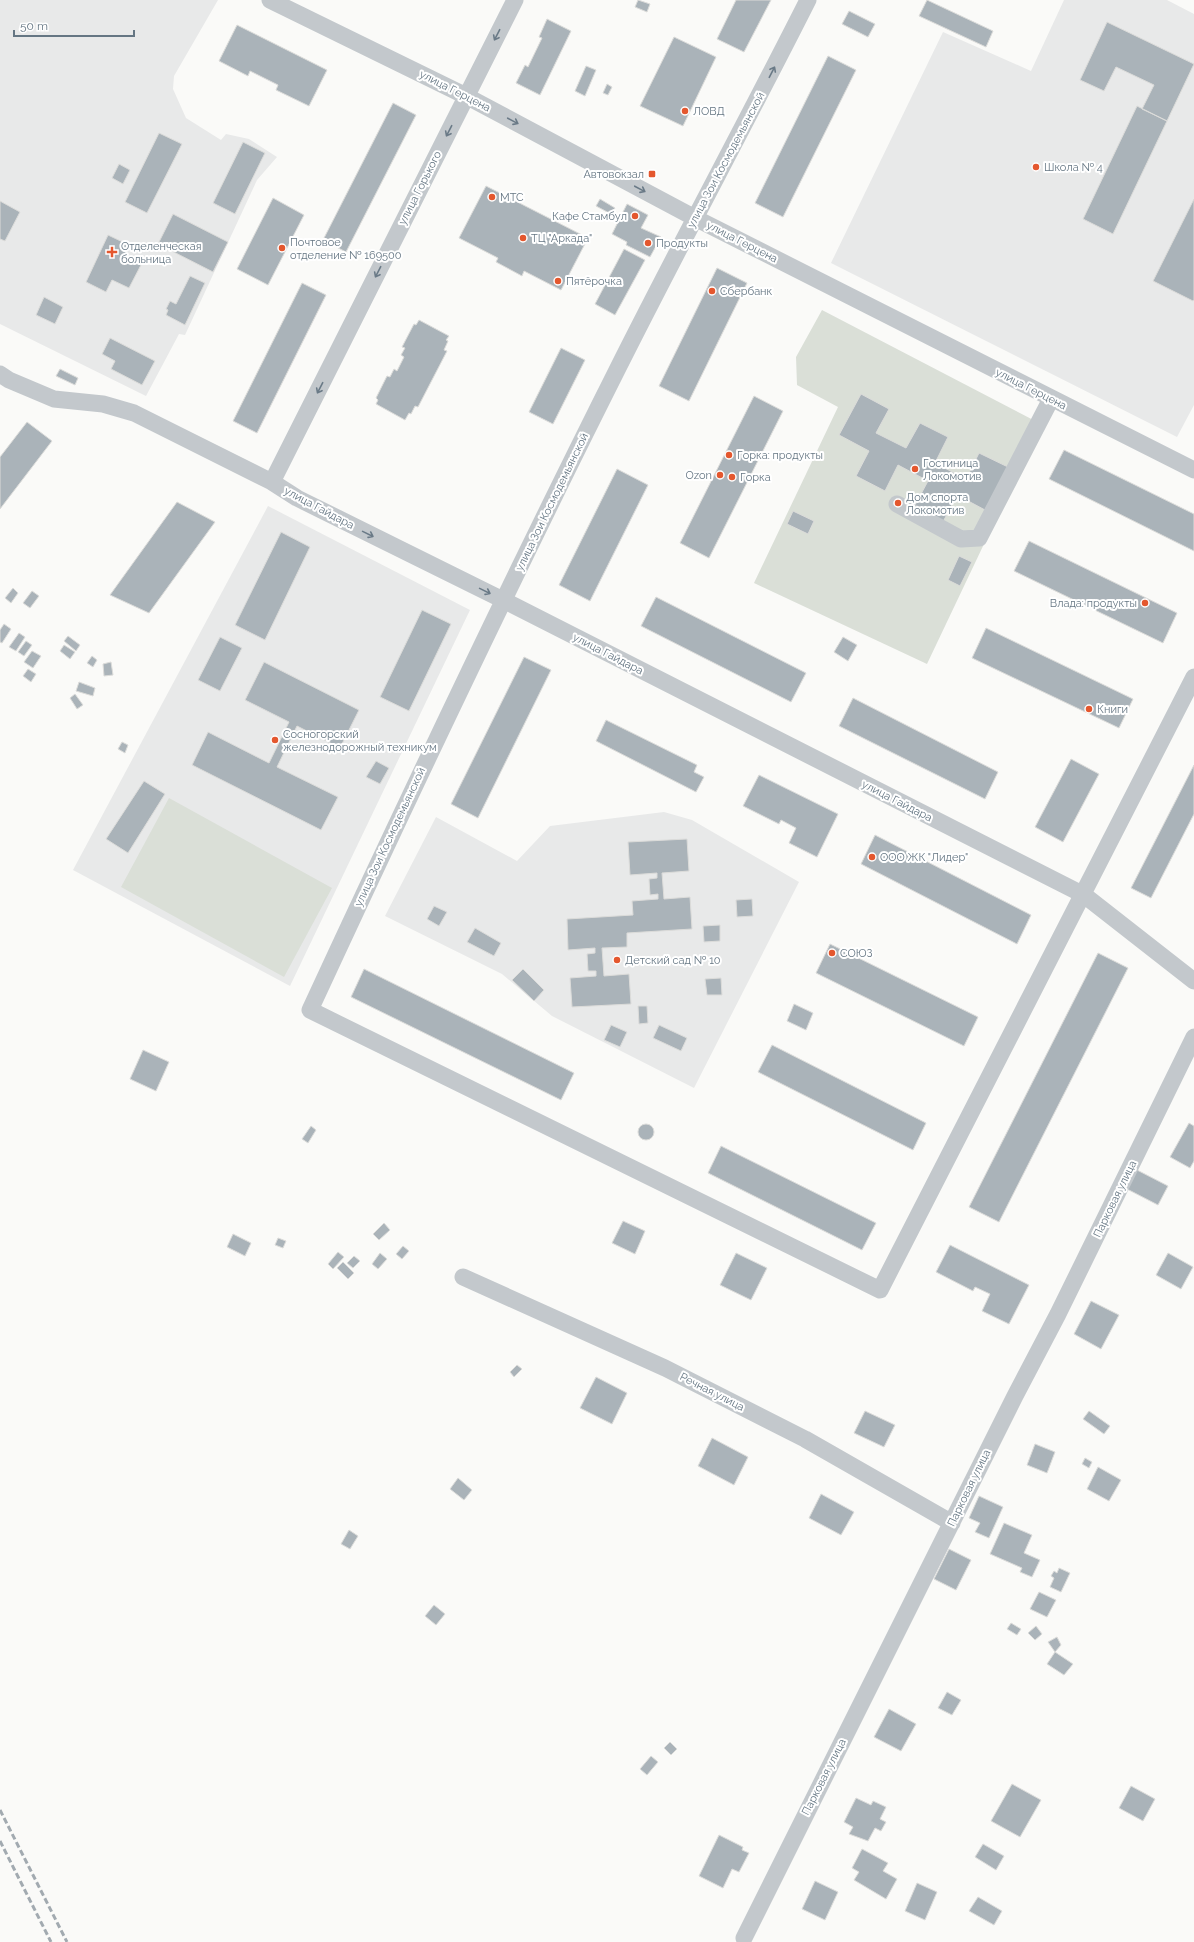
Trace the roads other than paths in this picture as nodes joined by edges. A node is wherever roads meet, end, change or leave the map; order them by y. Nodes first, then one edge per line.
1 (270, 0) edge
2 (515, 0) edge
3 (808, 0) edge
4 (466, 96) junction
5 (696, 218) junction
6 (3, 381) edge
7 (1051, 399) junction
8 (1194, 470) edge
9 (272, 482) junction
10 (897, 504) dead end
11 (503, 600) junction
12 (1194, 677) edge
13 (1084, 895) junction
14 (1194, 981) edge
15 (1194, 1038) edge
16 (463, 1277) dead end
17 (952, 1523) junction
18 (744, 1938) dead end

1 - 4 street, улица Герцена
2 -> 4 street, улица Горького
5 -> 3 street, улица Зои Космодемьянской
4 -> 5 street, улица Герцена
4 -> 9 street, улица Горького
5 - 7 street, улица Герцена
5 - 11 street, улица Зои Космодемьянской
6 - 9 street, улица Гайдара
7 - 8 street, улица Герцена
7 - 10 street
9 -> 11 street, улица Гайдара
11 - 13 street, улица Гайдара
11 - 13 street, улица Зои Космодемьянской
12 - 13 street
13 - 14 street, улица Гайдара
15 - 17 street, Парковая улица
16 - 17 street, Речная улица
17 - 18 street, Парковая улица

